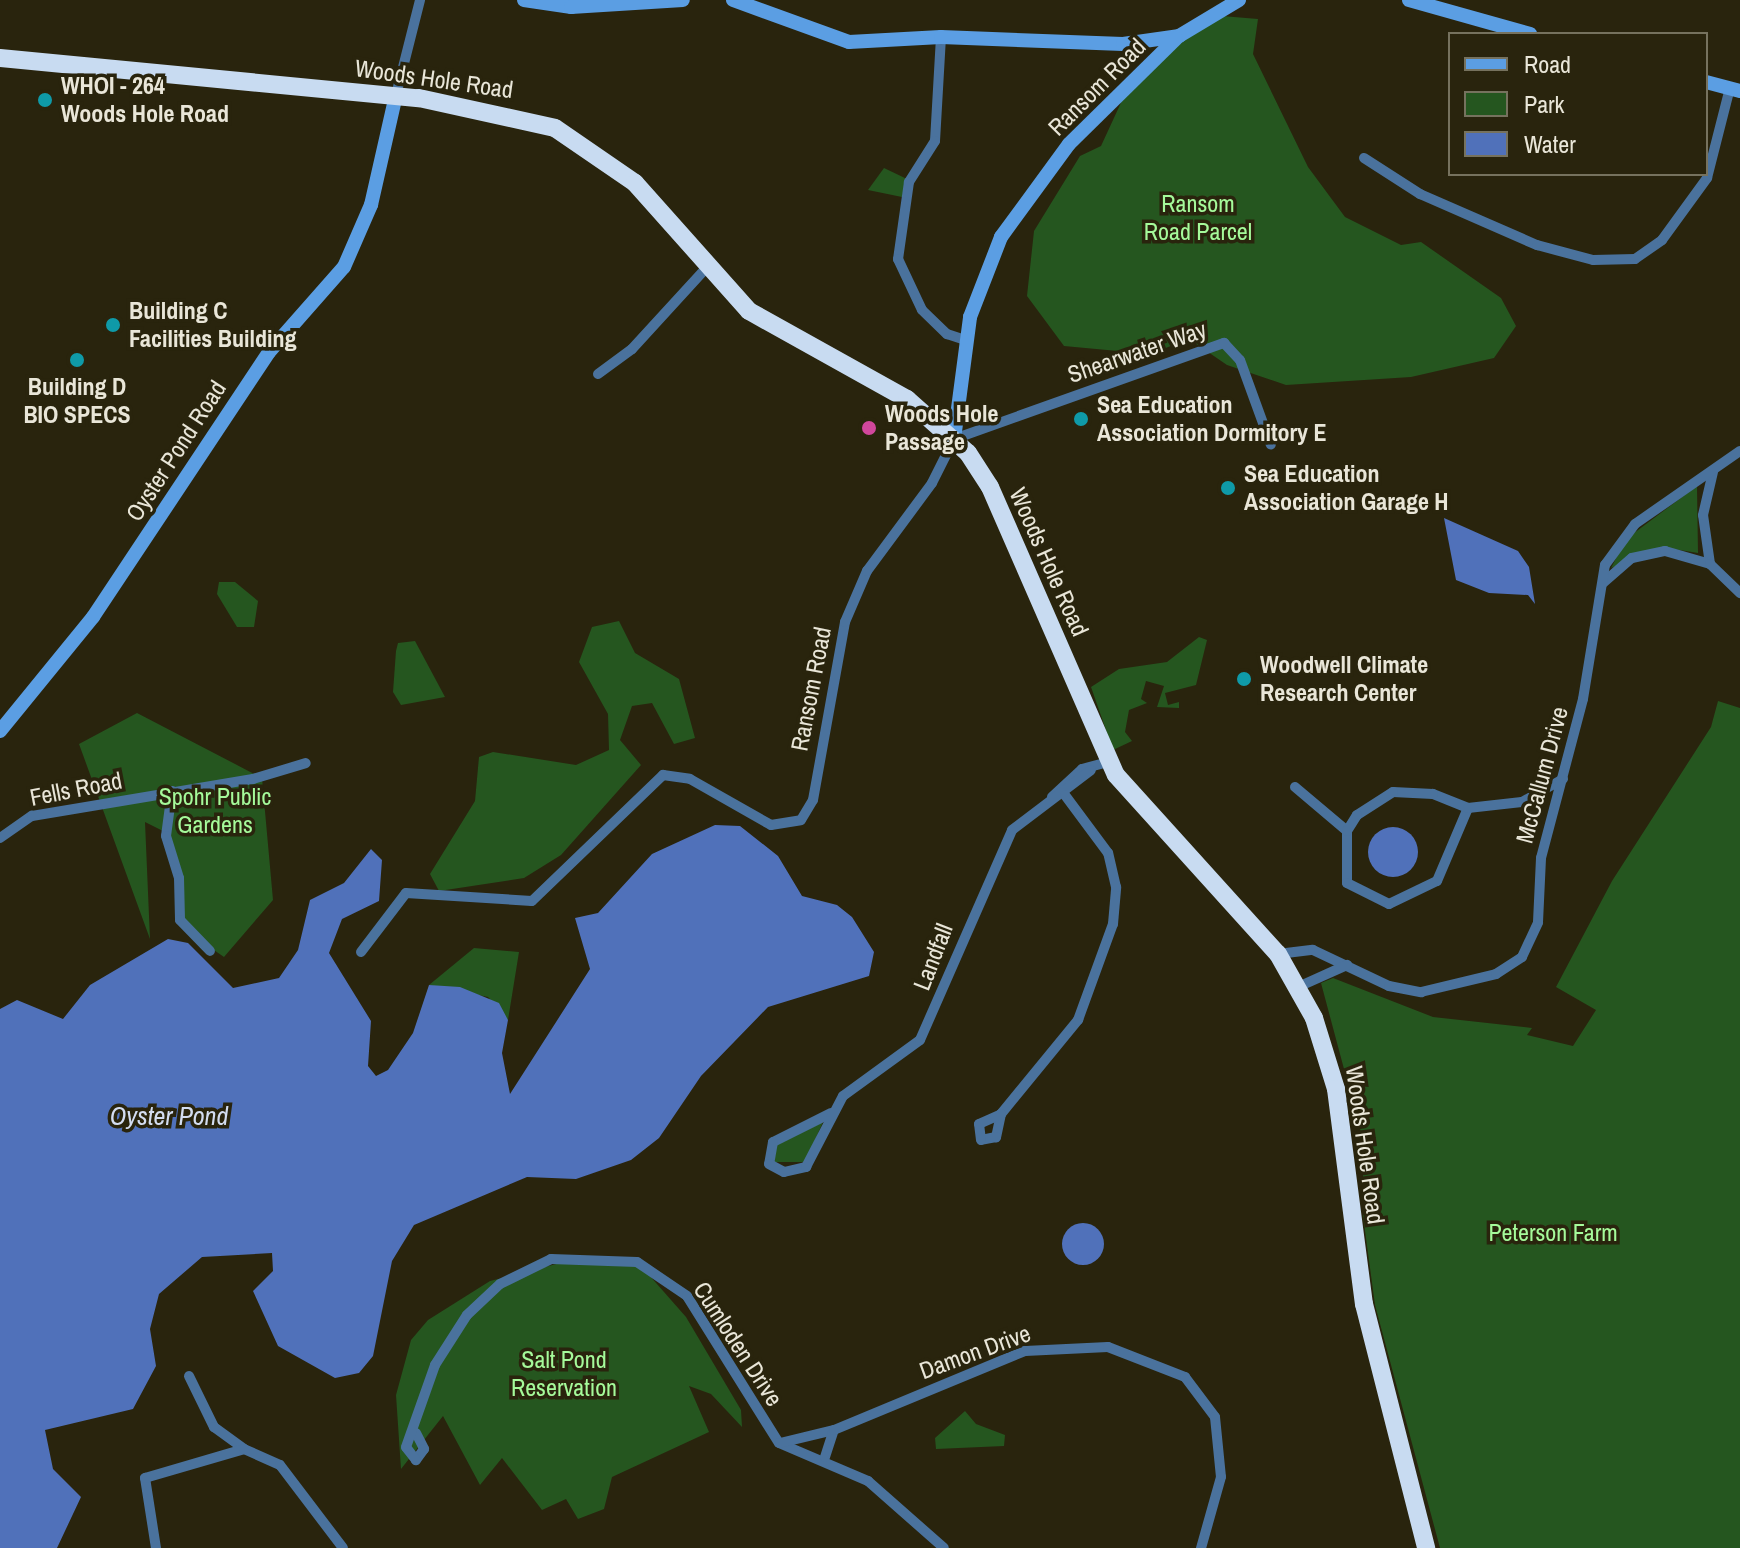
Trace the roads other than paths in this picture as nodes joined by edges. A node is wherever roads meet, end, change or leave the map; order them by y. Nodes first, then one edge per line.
1 (420, 0) edge
2 (524, 0) edge
3 (683, 0) edge
4 (733, 0) edge
5 (1409, 0) edge
6 (1233, 2) edge
7 (1523, 32) edge
8 (1179, 36) junction
9 (941, 37) junction
10 (0, 58) edge
11 (1708, 83) edge
12 (1735, 90) edge
13 (396, 95) junction
14 (1364, 158) dead end
15 (1708, 175) edge
16 (1708, 176) edge
17 (708, 266) junction
18 (966, 340) junction
19 (598, 374) dead end
20 (954, 439) junction
21 (1271, 445) dead end
22 (1740, 451) edge
23 (1714, 470) junction
24 (1710, 564) junction
25 (1598, 589) junction
26 (1740, 593) edge
27 (0, 731) edge
28 (306, 763) dead end
29 (1100, 766) junction
30 (1563, 779) junction
31 (1295, 787) dead end
32 (172, 791) junction
33 (1065, 795) junction
34 (1052, 797) junction
35 (1468, 808) junction
36 (1347, 831) junction
37 (0, 838) edge
38 (210, 951) dead end
39 (361, 952) dead end
40 (1278, 954) junction
41 (1347, 965) junction
42 (1298, 987) junction
43 (831, 1113) junction
44 (1001, 1114) dead end
45 (189, 1376) dead end
46 (834, 1430) junction
47 (416, 1433) dead end
48 (779, 1443) junction
49 (244, 1449) junction
50 (825, 1457) junction
51 (156, 1548) edge
52 (343, 1548) edge
53 (944, 1548) edge
54 (1201, 1548) edge
55 (1426, 1548) edge

1 - 13 street
2 - 3 main road
4 - 9 main road
5 - 7 main road
6 - 8 main road
8 - 9 main road
8 - 18 main road, Ransom Road
9 - 18 street
10 - 13 highway, Woods Hole Road
11 - 12 main road
12 - 15 street
13 - 17 highway, Woods Hole Road
13 - 27 main road, Oyster Pond Road
14 - 16 street
17 - 19 street
17 - 20 highway, Woods Hole Road
18 - 20 main road, Ransom Road
20 - 21 street, Shearwater Way
20 - 29 highway, Woods Hole Road
20 - 39 street, Ransom Road
22 - 23 street, McCallum Drive
23 - 24 street
23 - 25 street, McCallum Drive
24 - 25 street
24 - 26 street
25 - 30 street, McCallum Drive
28 - 32 street, Fells Road
29 - 33 street
29 - 34 street, Landfall
29 - 40 highway, Woods Hole Road
30 - 35 street
30 - 41 street, McCallum Drive
31 - 36 street
32 - 37 street, Fells Road
32 - 38 street
33 - 34 street
33 - 44 street
34 - 43 street, Landfall
35 - 36 street
35 - 36 street
40 - 41 street, McCallum Drive
40 - 42 highway, Woods Hole Road
41 - 42 street
42 - 55 highway, Woods Hole Road
43 - 43 street, Landfall
45 - 49 street
46 - 48 street, Damon Drive
46 - 50 street
46 - 54 street, Damon Drive
47 - 48 street, Cumloden Drive
48 - 50 street, Cumloden Drive
49 - 51 street
49 - 52 street
50 - 53 street, Cumloden Drive

